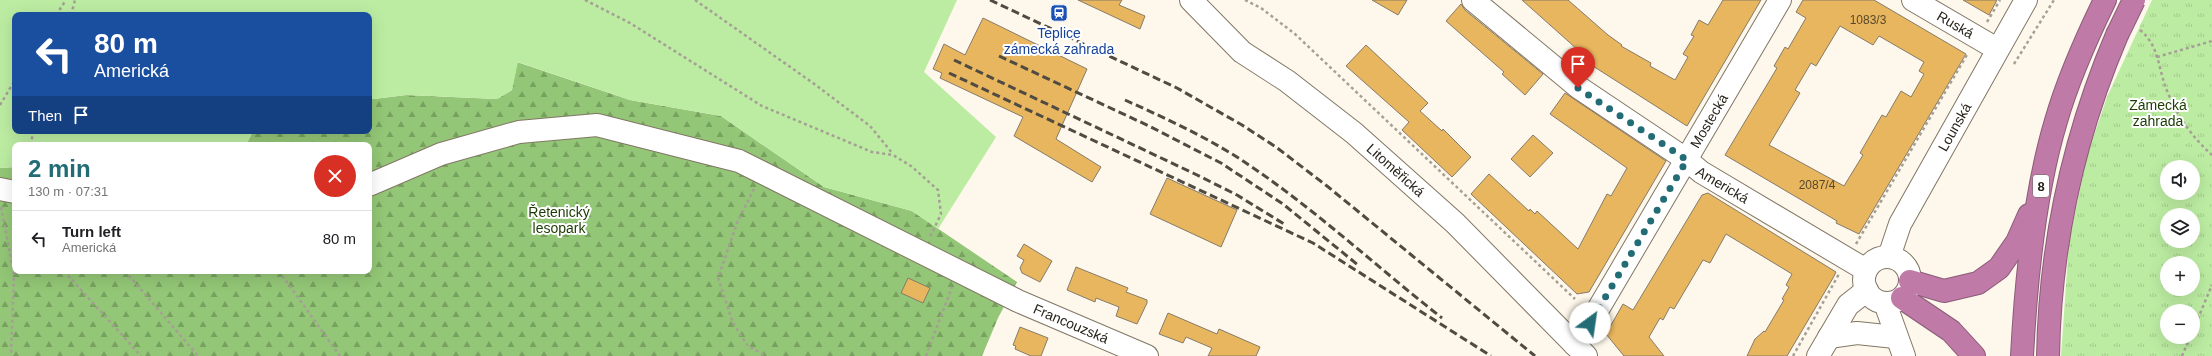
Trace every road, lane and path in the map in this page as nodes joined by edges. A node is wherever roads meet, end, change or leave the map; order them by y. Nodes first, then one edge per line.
1 (66, 0) edge
2 (75, 0) edge
3 (585, 0) edge
4 (695, 0) edge
5 (1191, 0) edge
6 (1245, 0) edge
7 (1473, 0) edge
8 (1780, 0) edge
9 (1913, 0) edge
10 (2000, 0) edge
11 (2026, 0) edge
12 (2104, 0) edge
13 (2134, 0) edge
14 (58, 12) edge
15 (73, 12) edge
16 (2126, 30) junction
17 (1977, 38) junction
18 (2212, 41) edge
19 (1997, 49) junction
20 (2158, 57) junction
21 (12, 85) edge
22 (0, 105) edge
23 (893, 155) junction
24 (2212, 155) edge
25 (1687, 160) junction
26 (761, 172) junction
27 (372, 184) edge
28 (0, 189) edge
29 (2040, 190) junction
30 (12, 191) edge
31 (0, 203) edge
32 (922, 252) junction
33 (1888, 257) junction
34 (1848, 258) junction
35 (12, 264) edge
36 (958, 270) junction
37 (14, 274) edge
38 (67, 274) edge
39 (128, 274) edge
40 (281, 274) edge
41 (1866, 280) junction
42 (2212, 285) edge
43 (1899, 294) junction
44 (1575, 299) dead end
45 (2200, 313) edge
46 (1829, 337) junction
47 (2187, 344) edge
48 (1900, 347) edge
49 (1580, 350) edge
50 (11, 356) edge
51 (141, 356) edge
52 (198, 356) edge
53 (340, 356) edge
54 (766, 356) edge
55 (926, 356) edge
56 (1147, 356) edge
57 (1793, 356) edge
58 (1818, 356) edge
59 (1974, 356) edge
60 (2022, 356) edge
61 (2048, 356) edge
62 (2182, 356) edge

1 - 14 path
2 - 15 path
3 - 23 path
4 - 23 path
5 - 49 street, Litoměřická
6 - 44 path
7 - 25 street, Americká
8 - 25 street, Mostecká
9 - 17 street, Ruská
10 - 17 path
11 - 19 street, Lounská
12 - 29 highway, 8
13 - 16 highway, 8, bridge
16 - 20 path
16 - 61 highway, 8
17 - 19 street, Ruská
17 - 34 path
18 - 20 path
19 - 33 street, Lounská
20 - 24 path
21 - 22 path
23 - 32 path
25 - 34 street, Americká
25 - 49 street, Mostecká
26 - 27 street, Francouzská
26 - 32 street, Francouzská
26 - 54 path
28 - 30 street
29 - 43 highway
29 - 60 highway, 8
31 - 35 path
32 - 36 street, Francouzská
33 - 41 street
33 - 43 street
34 - 41 street, Americká
34 - 57 path
36 - 55 path
36 - 56 street, Francouzská
37 - 50 path
38 - 51 path
39 - 52 path
40 - 53 path
41 - 43 street
41 - 46 street
42 - 45 path
43 - 48 street
43 - 59 highway
46 - 48 street
46 - 58 street
47 - 62 path

